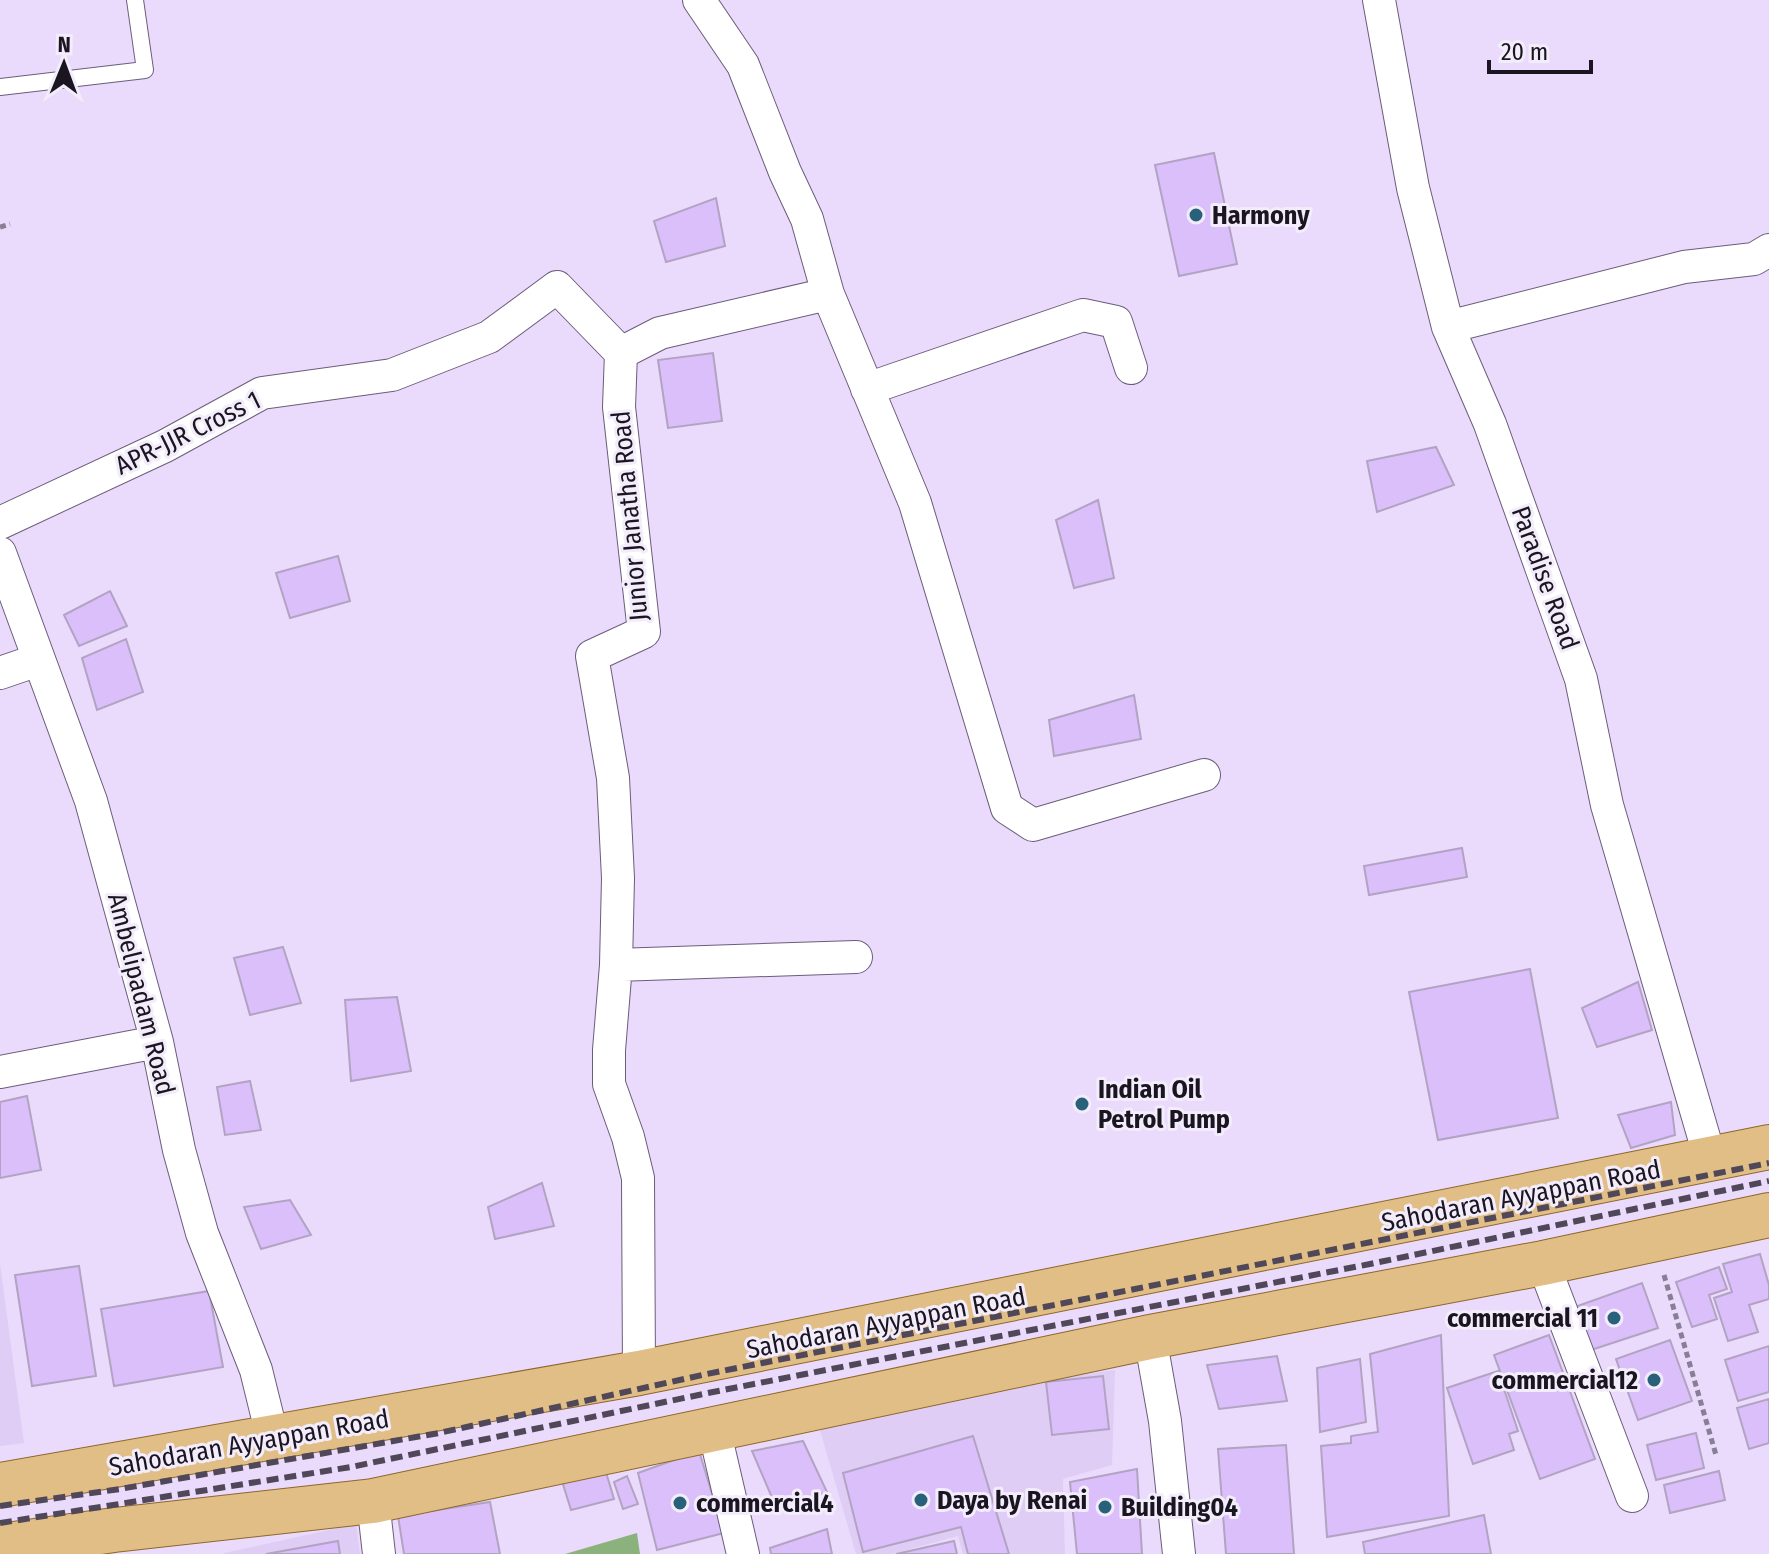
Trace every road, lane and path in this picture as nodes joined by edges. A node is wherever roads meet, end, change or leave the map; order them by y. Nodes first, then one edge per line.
1 (135, 0) edge
2 (699, 0) edge
3 (1379, 0) edge
4 (0, 87) edge
5 (10, 224) dead end
6 (0, 227) edge
7 (1769, 250) edge
8 (828, 294) junction
9 (1448, 327) junction
10 (621, 353) junction
11 (1131, 368) dead end
12 (867, 389) junction
13 (0, 523) edge
14 (0, 553) edge
15 (38, 660) junction
16 (0, 673) edge
17 (1204, 775) dead end
18 (856, 957) dead end
19 (616, 965) junction
20 (157, 1042) junction
21 (0, 1072) edge
22 (1769, 1147) edge
23 (1710, 1158) junction
24 (1769, 1215) edge
25 (1653, 1239) junction
26 (1543, 1263) junction
27 (1150, 1337) junction
28 (639, 1373) junction
29 (714, 1429) junction
30 (273, 1439) junction
31 (1716, 1455) dead end
32 (5, 1485) edge
33 (1632, 1496) dead end
34 (373, 1501) junction
35 (10, 1544) edge
36 (379, 1554) edge
37 (743, 1554) edge
38 (1179, 1554) edge

1 - 4 lane
2 - 8 street
3 - 9 street, Paradise Road
5 - 6 path
7 - 9 street
8 - 10 street
8 - 12 street
9 - 23 street, Paradise Road
10 - 13 street, APR-JJR Cross 1
10 - 19 street, Junior Janatha Road
11 - 12 street
12 - 17 street
14 - 15 street, Ambelipadam Road
15 - 16 street
15 - 20 street, Ambelipadam Road
18 - 19 street
19 - 28 street, Junior Janatha Road
20 - 21 street
20 - 30 street, Ambelipadam Road
22 - 23 main road, Sahodaran Ayyappan Road
23 - 28 main road, Sahodaran Ayyappan Road
24 - 25 main road
25 - 26 main road
25 - 31 path
26 - 27 main road
26 - 33 street
27 - 29 main road
27 - 38 street
28 - 30 main road, Sahodaran Ayyappan Road
29 - 34 main road
29 - 37 street
30 - 32 main road, Sahodaran Ayyappan Road
32 - 35 main road
34 - 35 main road
34 - 36 street

